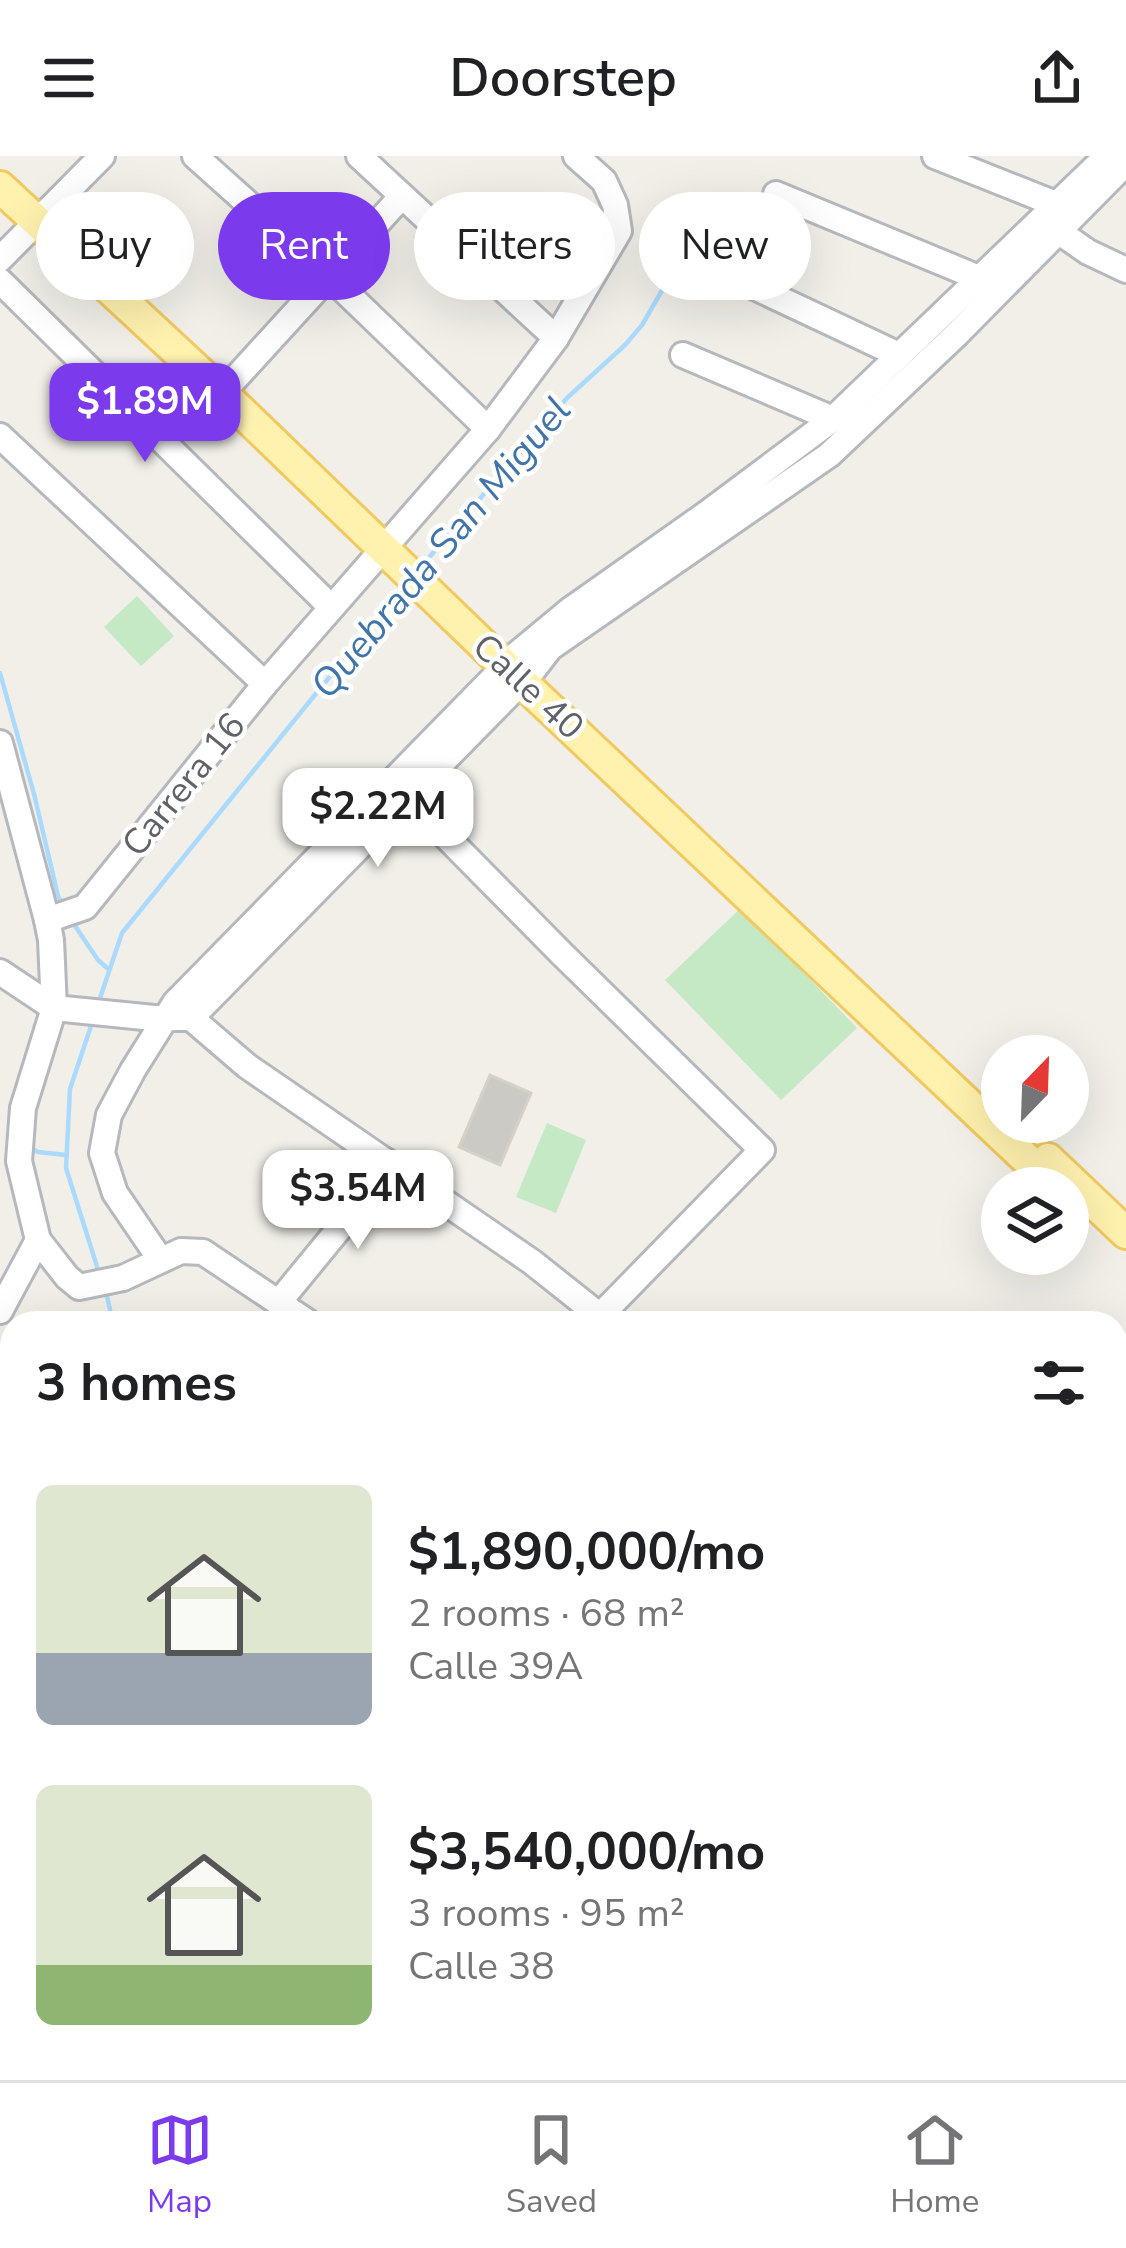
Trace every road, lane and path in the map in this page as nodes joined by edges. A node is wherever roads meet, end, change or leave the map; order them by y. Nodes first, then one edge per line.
1 (102, 156) edge
2 (195, 156) edge
3 (359, 156) edge
4 (576, 156) edge
5 (934, 156) edge
6 (0, 164) edge
7 (1120, 164) edge
8 (0, 187) edge
9 (66, 192) edge
10 (235, 192) edge
11 (402, 196) junction
12 (1058, 205) junction
13 (36, 207) edge
14 (811, 208) edge
15 (390, 209) edge
16 (36, 210) edge
17 (36, 222) edge
18 (1058, 231) junction
19 (0, 259) edge
20 (1126, 270) edge
21 (979, 278) junction
22 (0, 281) edge
23 (134, 300) edge
24 (308, 300) edge
25 (353, 300) edge
26 (782, 300) edge
27 (556, 338) junction
28 (683, 355) dead end
29 (899, 355) junction
30 (227, 387) junction
31 (833, 418) junction
32 (488, 429) junction
33 (0, 436) edge
34 (394, 548) junction
35 (332, 607) junction
36 (519, 668) junction
37 (265, 684) junction
38 (0, 743) edge
39 (399, 789) junction
40 (53, 918) junction
41 (0, 972) edge
42 (59, 1009) junction
43 (171, 1018) junction
44 (959, 1085) junction
45 (981, 1100) edge
46 (1032, 1143) edge
47 (386, 1161) junction
48 (1037, 1167) edge
49 (1089, 1218) edge
50 (1126, 1233) edge
51 (38, 1240) junction
52 (1126, 1252) edge
53 (160, 1258) junction
54 (279, 1302) junction
55 (0, 1311) edge
56 (292, 1311) edge
57 (586, 1311) edge
58 (605, 1311) edge

1 - 9 street
2 - 10 street
3 - 11 street
4 - 27 street, Carrera 16
5 - 12 street
6 - 13 main road, Calle 40
7 - 12 street
7 - 18 street
8 - 16 main road, Calle 40
11 - 15 street
11 - 27 street
12 - 21 street
14 - 21 street
17 - 19 street
18 - 20 street
18 - 36 street
21 - 29 street
22 - 35 street
23 - 30 main road, Calle 40
24 - 30 street
25 - 32 street
26 - 29 street
27 - 32 street, Carrera 16
28 - 31 street
29 - 31 street
30 - 34 main road, Calle 40
31 - 36 street
32 - 34 street, Carrera 16
33 - 37 street
34 - 35 street, Carrera 16
34 - 36 main road, Calle 40
35 - 37 street, Carrera 16
36 - 39 street
36 - 44 main road, Calle 40
37 - 40 street, Carrera 16
38 - 40 street
39 - 43 street
39 - 58 street
40 - 42 street
41 - 42 street
42 - 43 street
42 - 51 street
43 - 47 street
43 - 53 street
44 - 45 main road, Calle 40
44 - 48 main road, Calle 40
46 - 50 main road
47 - 54 street
47 - 57 street
49 - 52 main road
51 - 53 street
51 - 55 street
53 - 54 street
54 - 56 street

